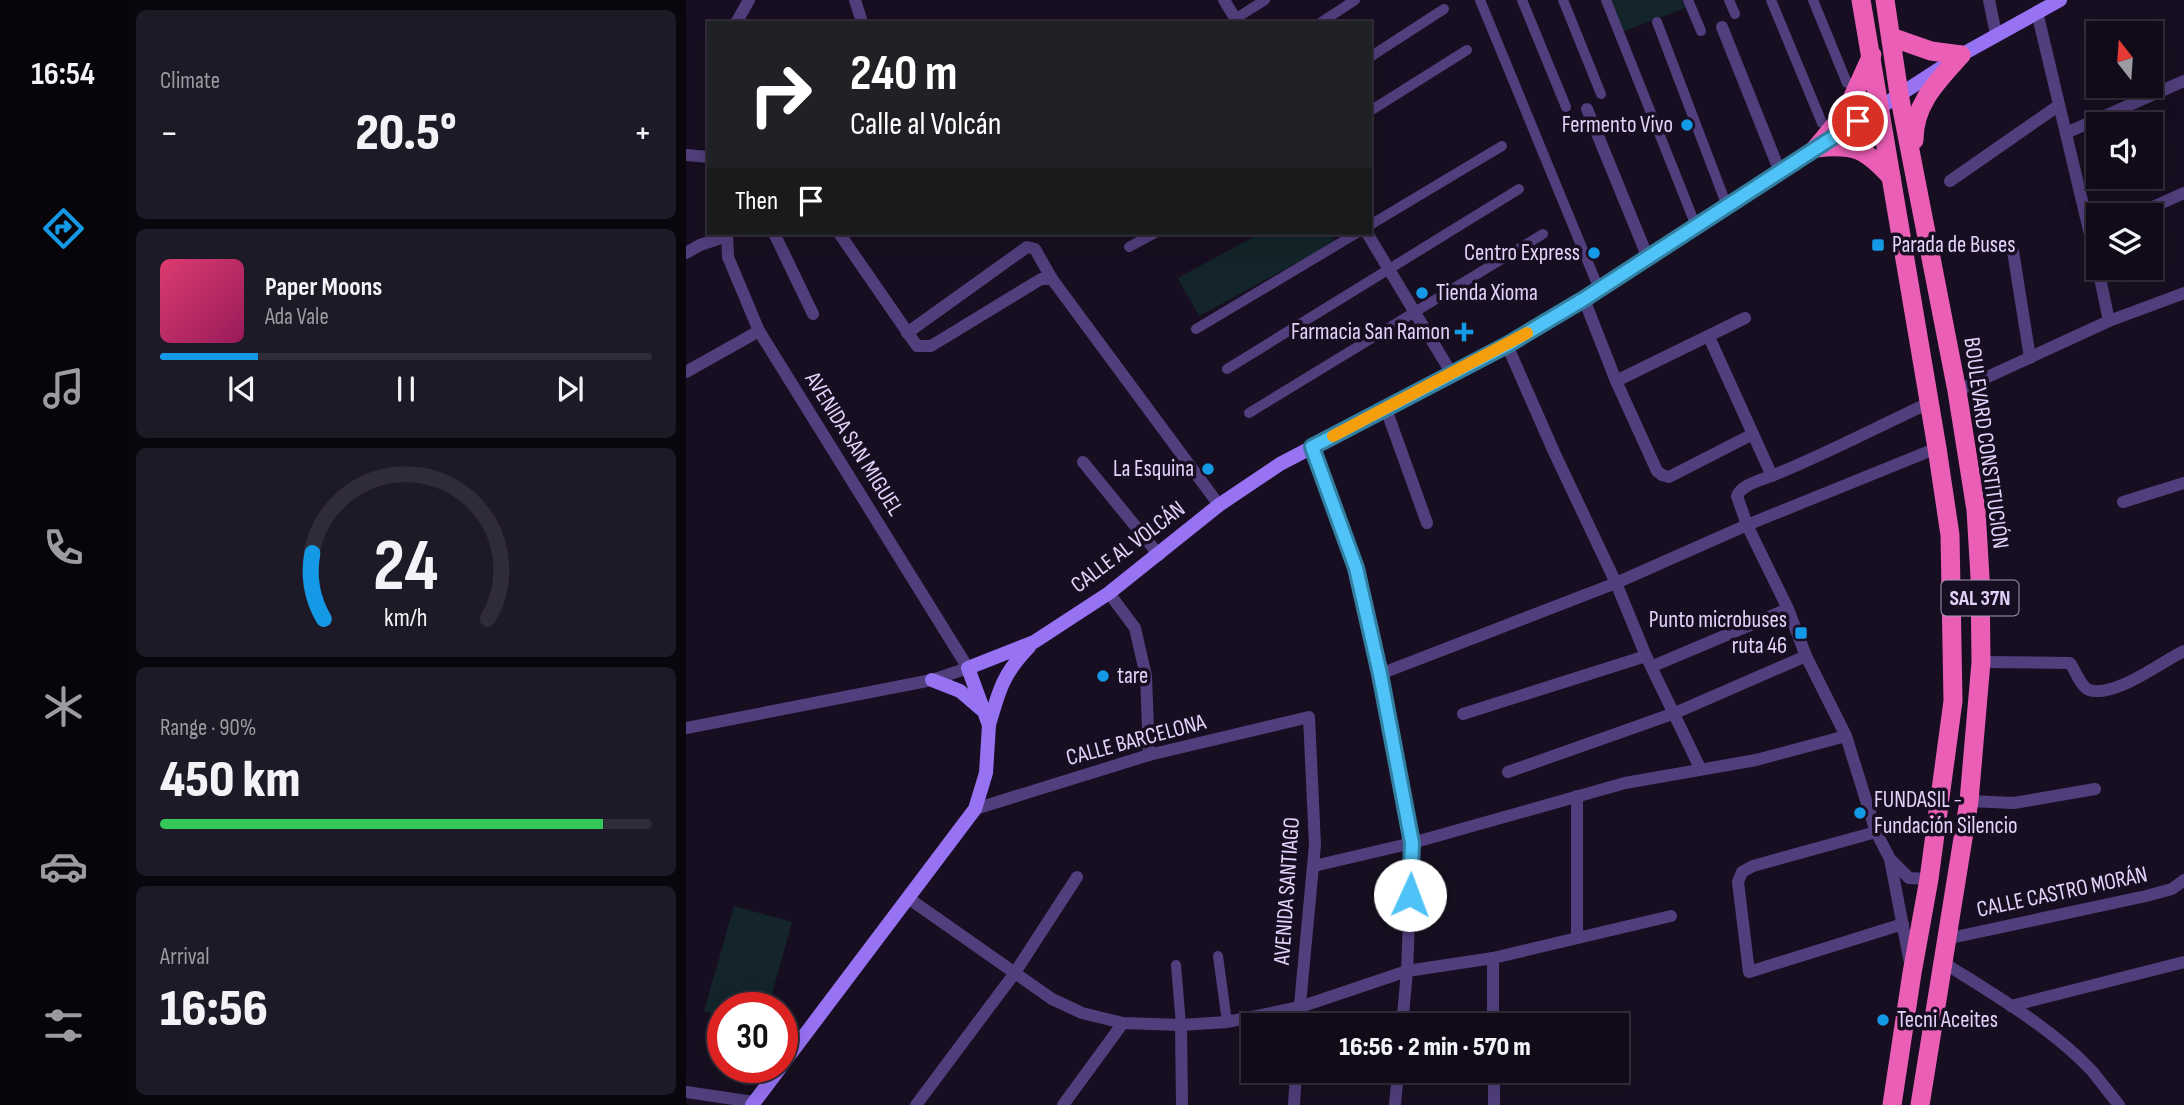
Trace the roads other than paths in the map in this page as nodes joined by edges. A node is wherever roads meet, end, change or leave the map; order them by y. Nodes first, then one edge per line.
1 (855, 0) edge
2 (1224, 0) edge
3 (1265, 0) edge
4 (1355, 0) edge
5 (1480, 0) edge
6 (1522, 0) edge
7 (1563, 0) edge
8 (1606, 0) edge
9 (1688, 0) edge
10 (1729, 0) edge
11 (1771, 0) edge
12 (1813, 0) edge
13 (1861, 0) edge
14 (1885, 0) edge
15 (1989, 0) edge
16 (2060, 0) edge
17 (747, 1) edge
18 (1444, 9) dead end
19 (2037, 12) junction
20 (1735, 14) dead end
21 (737, 21) edge
22 (860, 21) edge
23 (1237, 21) edge
24 (1323, 21) edge
25 (1657, 22) dead end
26 (1722, 27) dead end
27 (1701, 31) dead end
28 (1996, 34) junction
29 (1891, 37) junction
30 (1466, 50) dead end
31 (1872, 55) junction
32 (1961, 55) junction
33 (1372, 56) edge
34 (2184, 80) edge
35 (1847, 83) dead end
36 (1601, 94) dead end
37 (1899, 94) junction
38 (2058, 106) junction
39 (1566, 107) dead end
40 (1879, 107) junction
41 (1587, 109) dead end
42 (1372, 110) edge
43 (1822, 123) dead end
44 (2066, 133) junction
45 (1502, 146) dead end
46 (1816, 148) junction
47 (686, 155) edge
48 (707, 157) edge
49 (1914, 169) junction
50 (1780, 172) junction
51 (1891, 177) junction
52 (1950, 181) dead end
53 (1519, 189) dead end
54 (2184, 193) edge
55 (2086, 203) edge
56 (2162, 203) edge
57 (1727, 206) junction
58 (1372, 224) edge
59 (1696, 226) junction
60 (1543, 234) dead end
61 (725, 235) edge
62 (727, 235) edge
63 (775, 235) edge
64 (840, 235) edge
65 (1151, 235) edge
66 (1354, 235) edge
67 (1368, 235) edge
68 (1129, 247) dead end
69 (2012, 251) dead end
70 (686, 253) edge
71 (1648, 258) junction
72 (1390, 270) junction
73 (1052, 279) junction
74 (2100, 280) edge
75 (1599, 289) junction
76 (2184, 293) edge
77 (1584, 299) junction
78 (1416, 312) junction
79 (813, 314) dead end
80 (1745, 318) dead end
81 (2109, 321) junction
82 (1196, 329) dead end
83 (760, 331) junction
84 (907, 333) junction
85 (1709, 337) junction
86 (1507, 345) junction
87 (2030, 358) junction
88 (1227, 369) dead end
89 (686, 372) edge
90 (1452, 373) junction
91 (1616, 381) junction
92 (1957, 391) junction
93 (1929, 403) junction
94 (1386, 408) junction
95 (1249, 413) dead end
96 (1753, 434) junction
97 (1312, 447) junction
98 (1937, 448) junction
99 (1083, 462) dead end
100 (1772, 476) junction
101 (2184, 483) edge
102 (2123, 502) dead end
103 (1219, 505) junction
104 (1427, 523) dead end
105 (1746, 525) junction
106 (1158, 555) junction
107 (1616, 583) junction
108 (1109, 593) junction
109 (1788, 609) junction
110 (1034, 642) junction
111 (2184, 651) edge
112 (1806, 656) junction
113 (1649, 661) junction
114 (1981, 662) junction
115 (968, 668) junction
116 (1380, 674) junction
117 (932, 680) junction
118 (1675, 713) junction
119 (1463, 714) dead end
120 (1309, 717) joint
121 (987, 719) junction
122 (686, 728) edge
123 (1846, 736) junction
124 (1149, 755) junction
125 (1700, 768) junction
126 (1508, 772) dead end
127 (2095, 789) dead end
128 (1577, 796) junction
129 (1969, 801) junction
130 (975, 809) junction
131 (1876, 832) junction
132 (1412, 843) junction
133 (1890, 859) junction
134 (1314, 866) junction
135 (1077, 877) dead end
136 (1928, 879) junction
137 (2184, 880) edge
138 (908, 898) junction
139 (1671, 916) dead end
140 (1903, 924) junction
141 (1577, 938) junction
142 (1946, 939) junction
143 (1218, 956) dead end
144 (1493, 958) junction
145 (2184, 962) edge
146 (1944, 964) junction
147 (1176, 965) dead end
148 (1407, 971) junction
149 (1014, 974) junction
150 (1912, 974) junction
151 (2011, 1006) junction
152 (1300, 1007) junction
153 (1299, 1013) edge
154 (1403, 1013) edge
155 (1493, 1013) edge
156 (1227, 1022) junction
157 (1123, 1023) junction
158 (1181, 1025) junction
159 (798, 1044) edge
160 (768, 1083) edge
161 (1295, 1083) edge
162 (1397, 1083) edge
163 (1494, 1083) edge
164 (686, 1092) edge
165 (753, 1104) edge
166 (916, 1105) edge
167 (1063, 1105) edge
168 (1182, 1105) edge
169 (1294, 1105) edge
170 (1395, 1105) edge
171 (1494, 1105) edge
172 (1892, 1105) edge
173 (1920, 1105) edge
174 (2119, 1105) edge

1 - 22 street
2 - 23 street
3 - 23 street
4 - 24 street
5 - 75 street
6 - 39 street
7 - 36 street
8 - 59 street
9 - 27 street
10 - 20 street
11 - 43 street
12 - 35 street
13 - 31 highway, SAL 37N
14 - 29 highway, BOULEVARD CONSTITUCIÓN / SAL 37N
15 - 28 street
16 - 19 main road, CALLE AL VOLCÁN
17 - 21 street
18 - 33 street
19 - 28 main road, CALLE AL VOLCÁN
19 - 38 street
25 - 57 street
26 - 50 street
28 - 32 main road, CALLE AL VOLCÁN
29 - 32 highway
29 - 37 highway, BOULEVARD CONSTITUCIÓN / SAL 37N
30 - 42 street
31 - 40 highway, SAL 37N
31 - 46 highway
32 - 37 main road, CALLE AL VOLCÁN
32 - 49 highway
34 - 44 street
37 - 40 main road, CALLE AL VOLCÁN
37 - 49 highway, BOULEVARD CONSTITUCIÓN / SAL 37N
38 - 44 street
38 - 52 street
40 - 46 main road, CALLE AL VOLCÁN
40 - 51 highway, SAL 37N
41 - 71 street
44 - 55 street
45 - 58 street
46 - 50 main road, CALLE AL VOLCÁN
46 - 51 highway
47 - 48 street
49 - 92 highway, BOULEVARD CONSTITUCIÓN / SAL 37N
50 - 57 main road, CALLE AL VOLCÁN
51 - 93 highway, SAL 37N
53 - 72 street
54 - 56 street
57 - 59 main road, CALLE AL VOLCÁN
59 - 71 main road, CALLE AL VOLCÁN
60 - 78 street
61 - 70 street
62 - 83 street, AVENIDA SAN MIGUEL
63 - 79 street
64 - 84 street
65 - 68 street
66 - 82 street
67 - 72 street
69 - 87 street
71 - 75 main road, CALLE AL VOLCÁN
72 - 78 street
72 - 88 street
73 - 84 street
73 - 84 street
73 - 103 street
74 - 81 street
75 - 77 main road, CALLE AL VOLCÁN
76 - 81 street
77 - 86 main road, CALLE AL VOLCÁN
77 - 91 street
78 - 90 street
78 - 95 street
80 - 85 street
81 - 87 street
83 - 89 street
83 - 115 street, AVENIDA SAN MIGUEL
85 - 91 street
85 - 96 street
86 - 90 main road, CALLE AL VOLCÁN
86 - 107 street
87 - 92 street
90 - 94 main road, CALLE AL VOLCÁN
91 - 96 street
92 - 114 highway, BOULEVARD CONSTITUCIÓN / SAL 37N
93 - 98 highway, SAL 37N
93 - 100 street
94 - 97 main road, CALLE AL VOLCÁN
94 - 104 street
96 - 100 street
97 - 103 main road, CALLE AL VOLCÁN
97 - 116 street
98 - 105 street
98 - 136 highway, SAL 37N
99 - 106 street
100 - 105 street
101 - 102 street
103 - 106 main road, CALLE AL VOLCÁN
105 - 107 street
105 - 109 street
106 - 108 main road, CALLE AL VOLCÁN
107 - 113 street
107 - 116 street
108 - 110 main road, CALLE AL VOLCÁN
108 - 124 street
109 - 112 street
109 - 113 street
110 - 115 main road, CALLE AL VOLCÁN
110 - 121 main road
111 - 114 street
112 - 118 street
112 - 123 street
113 - 118 street
113 - 119 street
114 - 129 highway, BOULEVARD CONSTITUCIÓN / SAL 37N
115 - 117 street, CALLE AL VOLCÁN
115 - 121 main road
116 - 132 street
117 - 121 main road
117 - 122 street, CALLE AL VOLCÁN
118 - 125 street
118 - 126 street
120 - 124 street, CALLE BARCELONA
120 - 134 street, AVENIDA SANTIAGO
121 - 130 main road
123 - 125 street
123 - 131 street
124 - 130 street, CALLE BARCELONA
125 - 128 street
127 - 129 street
128 - 132 street
128 - 141 street
129 - 142 highway, BOULEVARD CONSTITUCIÓN / SAL 37N
130 - 138 main road
131 - 133 street
131 - 140 street
132 - 134 street
132 - 148 street
133 - 136 street
133 - 140 street
134 - 152 street, AVENIDA SANTIAGO
135 - 149 street
136 - 150 highway, SAL 37N
137 - 142 street, CALLE CASTRO MORÁN
138 - 149 street
138 - 159 main road
139 - 141 street
140 - 150 street
141 - 144 street
142 - 146 highway, BOULEVARD CONSTITUCIÓN / SAL 37N
143 - 156 street
144 - 148 street
144 - 155 street
145 - 151 street
146 - 151 street
146 - 173 highway, BOULEVARD CONSTITUCIÓN / SAL 37N
147 - 158 street
148 - 152 street
148 - 154 street
149 - 157 street
149 - 166 street
150 - 172 highway, SAL 37N
151 - 174 street
152 - 153 street, AVENIDA SANTIAGO
152 - 156 street
156 - 158 street
157 - 158 street
157 - 167 street
158 - 168 street
160 - 165 main road
161 - 169 street
162 - 170 street
163 - 171 street
164 - 165 street

